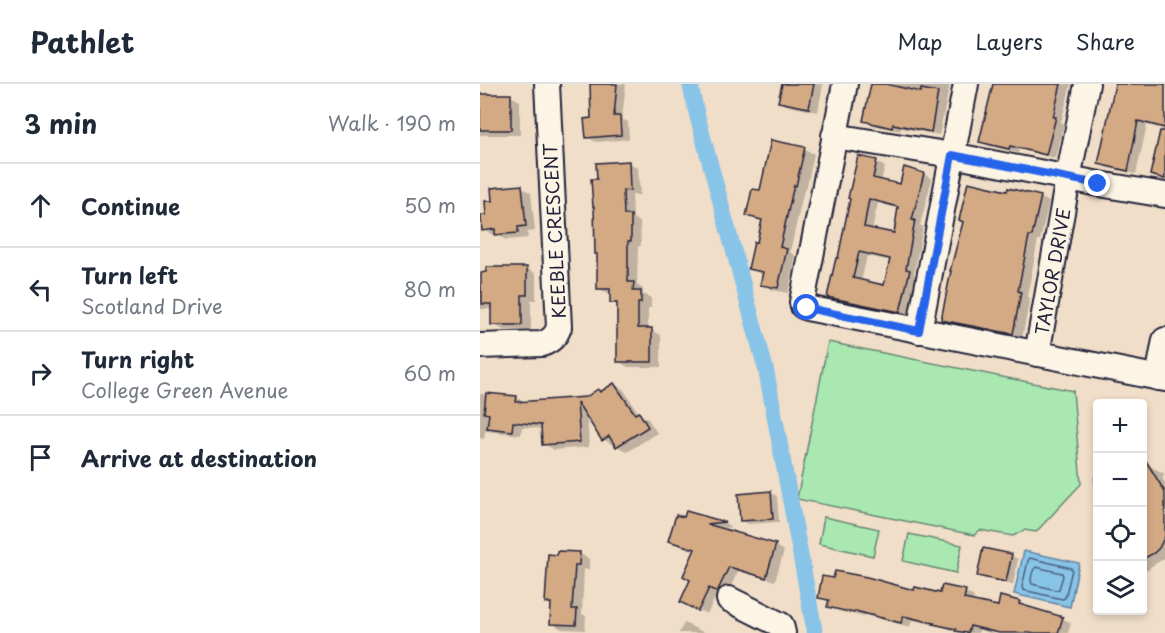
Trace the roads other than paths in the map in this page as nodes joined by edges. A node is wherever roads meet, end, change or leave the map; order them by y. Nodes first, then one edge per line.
1 (547, 84) edge
2 (845, 84) edge
3 (966, 84) edge
4 (1087, 84) edge
5 (834, 136) junction
6 (952, 155) junction
7 (1068, 178) junction
8 (1165, 195) edge
9 (919, 331) junction
10 (1165, 340) edge
11 (480, 345) edge
12 (1037, 354) junction
13 (1162, 379) edge
14 (729, 599) dead end
15 (782, 629) edge

1 - 11 street, KEEBLE CRESCENT
2 - 5 street
3 - 6 street
4 - 7 street, TAYLOR DRIVE
5 - 6 street
5 - 9 street
6 - 7 street
6 - 9 street
7 - 8 street
7 - 12 street, TAYLOR DRIVE
9 - 12 street
10 - 13 street
12 - 13 street
14 - 15 street

